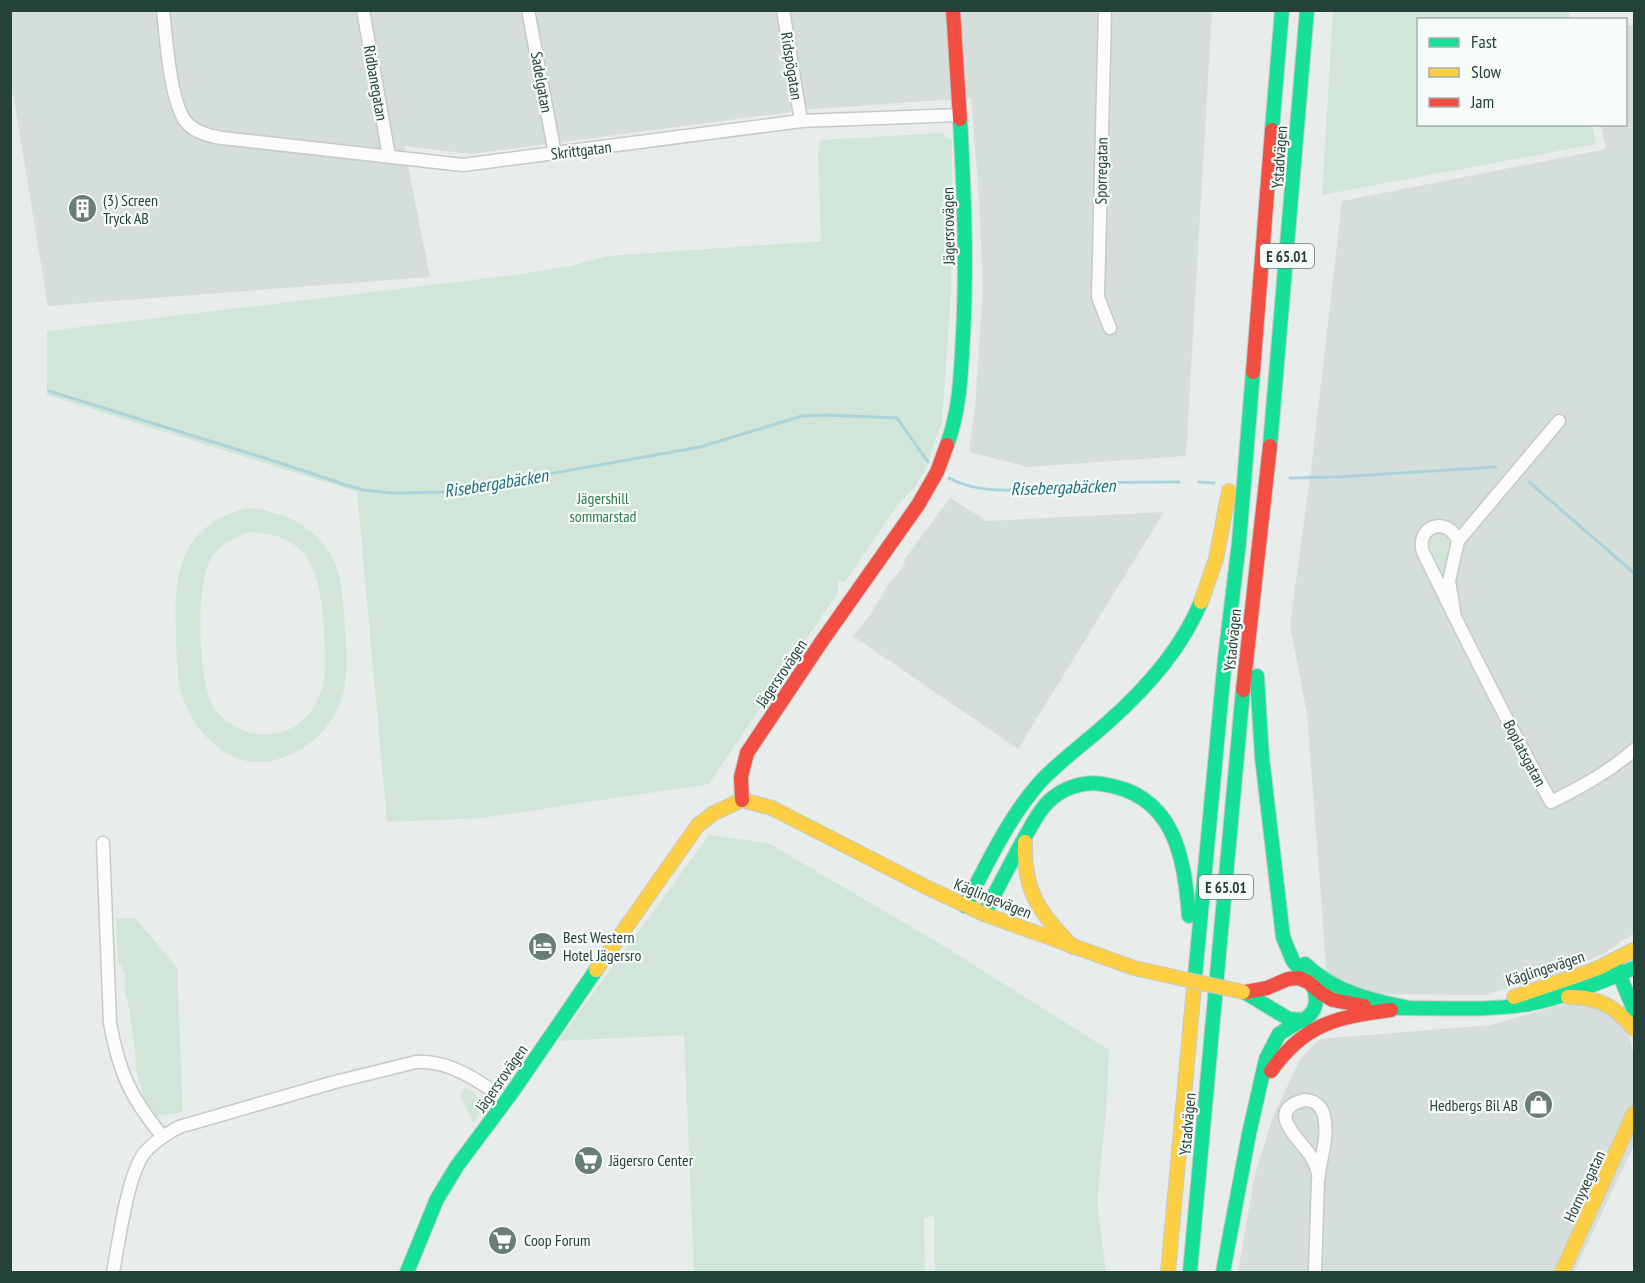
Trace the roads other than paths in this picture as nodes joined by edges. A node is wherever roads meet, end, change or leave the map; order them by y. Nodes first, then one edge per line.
1 (163, 10) edge
2 (363, 10) edge
3 (528, 10) edge
4 (783, 10) edge
5 (953, 10) edge
6 (1105, 10) edge
7 (1282, 10) edge
8 (1306, 10) edge
9 (960, 115) junction
10 (801, 122) junction
11 (555, 154) junction
12 (389, 156) junction
13 (1258, 295) junction
14 (1110, 328) dead end
15 (1559, 421) dead end
16 (1265, 501) junction
17 (1458, 540) junction
18 (1455, 617) junction
19 (1635, 750) edge
20 (742, 800) junction
21 (1025, 838) junction
22 (103, 843) dead end
23 (1279, 897) junction
24 (965, 906) junction
25 (984, 914) junction
26 (1073, 947) junction
27 (1635, 950) edge
28 (1635, 968) edge
29 (1611, 970) junction
30 (1312, 986) junction
31 (1244, 992) junction
32 (1549, 999) junction
33 (1371, 1007) junction
34 (1409, 1008) junction
35 (1463, 1009) junction
36 (1630, 1014) edge
37 (1301, 1021) junction
38 (1635, 1029) edge
39 (1187, 1067) junction
40 (1258, 1093) junction
41 (506, 1100) junction
42 (1635, 1113) edge
43 (162, 1136) junction
44 (1318, 1177) junction
45 (113, 1272) edge
46 (407, 1272) edge
47 (1168, 1272) edge
48 (1190, 1272) edge
49 (1223, 1272) edge
50 (1315, 1272) edge
51 (1562, 1272) edge

1 - 12 street, Skrittgatan
2 - 12 street, Ridbanegatan
3 - 11 street, Sadelgatan
4 - 10 street, Ridspögatan
5 - 9 main road, Jägersrovägen
6 - 14 street, Sporregatan
7 - 13 main road, Ystadvägen / E 65.01
8 - 16 main road, Ystadvägen / E 65.01
9 - 10 street, Skrittgatan
9 - 20 main road, Jägersrovägen
10 - 11 street, Skrittgatan
11 - 12 street, Skrittgatan
13 - 24 main road
13 - 39 main road, Ystadvägen / E 65.01
15 - 17 street
16 - 23 main road
16 - 48 main road, Ystadvägen / E 65.01
17 - 18 street, Boplatsgatan
17 - 18 street, Boplatsgatan
18 - 19 street, Boplatsgatan
20 - 24 main road, Käglingevägen
20 - 41 main road, Jägersrovägen
21 - 25 main road
21 - 26 main road
21 - 39 main road
22 - 43 street
23 - 30 main road
23 - 34 main road
24 - 25 main road, Käglingevägen
25 - 26 main road, Käglingevägen
26 - 31 main road, Käglingevägen, bridge
27 - 29 main road, Käglingevägen
28 - 29 main road, Käglingevägen
29 - 32 main road, Käglingevägen
29 - 35 main road, Käglingevägen
29 - 36 main road
30 - 31 main road, Käglingevägen
30 - 33 main road, Käglingevägen
30 - 37 main road
31 - 37 main road, Käglingevägen
32 - 35 main road, Käglingevägen
32 - 36 main road
33 - 34 main road, Käglingevägen
33 - 37 main road, Käglingevägen
34 - 35 main road, Käglingevägen
34 - 40 main road
36 - 38 main road
37 - 40 main road
39 - 47 main road, Ystadvägen / E 65.01
40 - 49 main road
41 - 43 street
41 - 46 main road, Jägersrovägen
42 - 51 main road, Hornyxegatan
43 - 45 street
44 - 44 street
44 - 50 street

